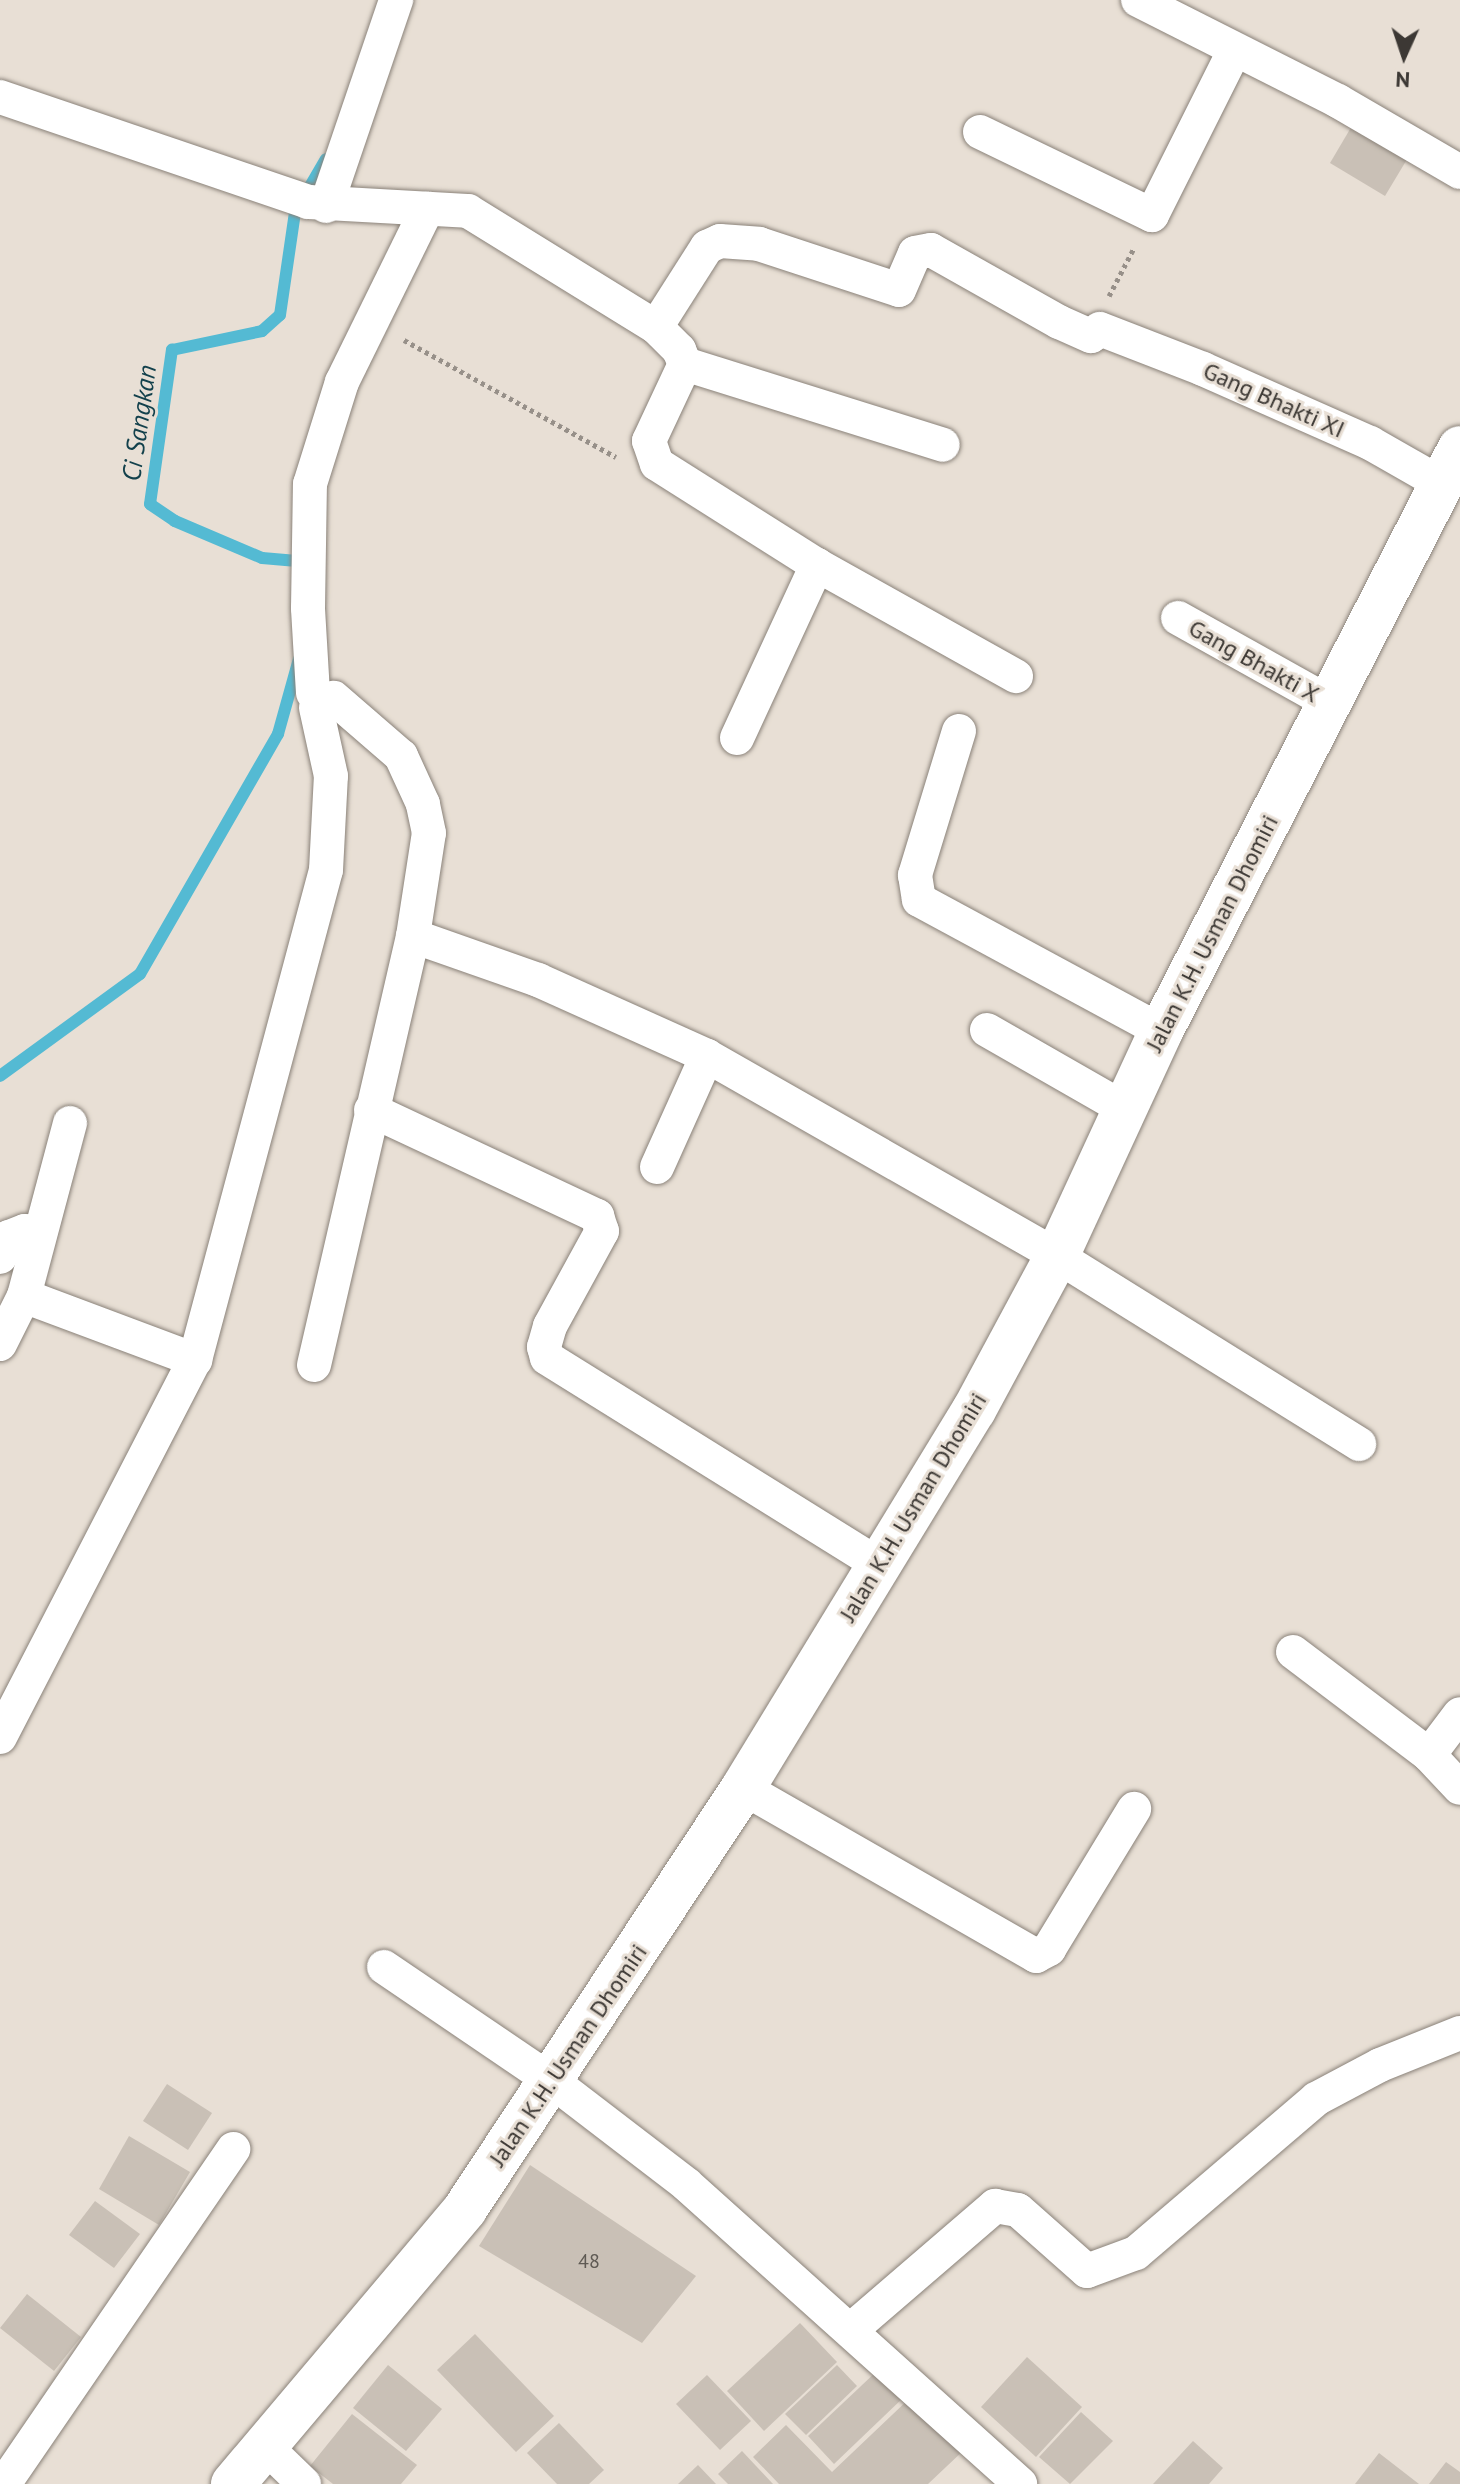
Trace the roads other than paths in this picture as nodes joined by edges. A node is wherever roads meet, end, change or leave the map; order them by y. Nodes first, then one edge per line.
1 (396, 0) edge
2 (1138, 0) edge
3 (1234, 51) junction
4 (0, 97) edge
5 (980, 132) dead end
6 (1460, 172) edge
7 (307, 200) junction
8 (427, 209) junction
9 (656, 327) junction
10 (685, 364) junction
11 (943, 445) dead end
12 (1451, 466) edge
13 (817, 565) junction
14 (1178, 618) dead end
15 (1016, 676) dead end
16 (321, 700) junction
17 (1330, 703) junction
18 (959, 731) dead end
19 (737, 738) dead end
20 (413, 936) junction
21 (987, 1030) dead end
22 (1161, 1031) junction
23 (707, 1056) junction
24 (1125, 1109) junction
25 (371, 1110) junction
26 (70, 1123) dead end
27 (657, 1167) dead end
28 (40, 1234) junction
29 (1057, 1256) junction
30 (0, 1257) edge
31 (24, 1296) junction
32 (0, 1344) edge
33 (195, 1360) junction
34 (314, 1365) dead end
35 (1359, 1444) dead end
36 (879, 1565) junction
37 (1293, 1652) dead end
38 (1460, 1714) edge
39 (0, 1737) edge
40 (1429, 1755) junction
41 (743, 1788) junction
42 (1460, 1788) edge
43 (1134, 1809) dead end
44 (384, 1967) dead end
45 (1460, 2033) edge
46 (552, 2081) junction
47 (233, 2149) dead end
48 (852, 2329) junction
49 (266, 2447) junction
50 (4, 2484) edge
51 (233, 2484) edge
52 (304, 2484) edge
53 (1020, 2484) edge

1 - 7 street
2 - 3 street
3 - 5 street
3 - 6 street
4 - 7 street
7 - 8 street
8 - 9 street
8 - 16 street
9 - 10 street
9 - 12 street, Gang Bhakti XI
10 - 11 street
10 - 13 street
12 - 17 main road, Jalan K.H. Usman Dhomiri
13 - 15 street
13 - 19 street
14 - 17 street, Gang Bhakti X
16 - 20 street
16 - 33 street
17 - 22 main road, Jalan K.H. Usman Dhomiri
18 - 22 street
20 - 23 street
20 - 25 street
21 - 24 street
22 - 24 main road, Jalan K.H. Usman Dhomiri
23 - 27 street
23 - 29 street
24 - 29 main road, Jalan K.H. Usman Dhomiri
25 - 34 street
25 - 36 street
26 - 28 street
28 - 30 street
28 - 31 street
29 - 35 street
29 - 36 main road, Jalan K.H. Usman Dhomiri
31 - 32 street
31 - 33 street
33 - 39 street
36 - 41 main road, Jalan K.H. Usman Dhomiri
37 - 40 street
38 - 40 street
40 - 42 street
41 - 43 street
41 - 46 main road, Jalan K.H. Usman Dhomiri
44 - 46 street
45 - 48 street
46 - 48 street
46 - 49 main road, Jalan K.H. Usman Dhomiri
47 - 50 street
48 - 53 street
49 - 51 main road, Jalan K.H. Usman Dhomiri
49 - 52 street

